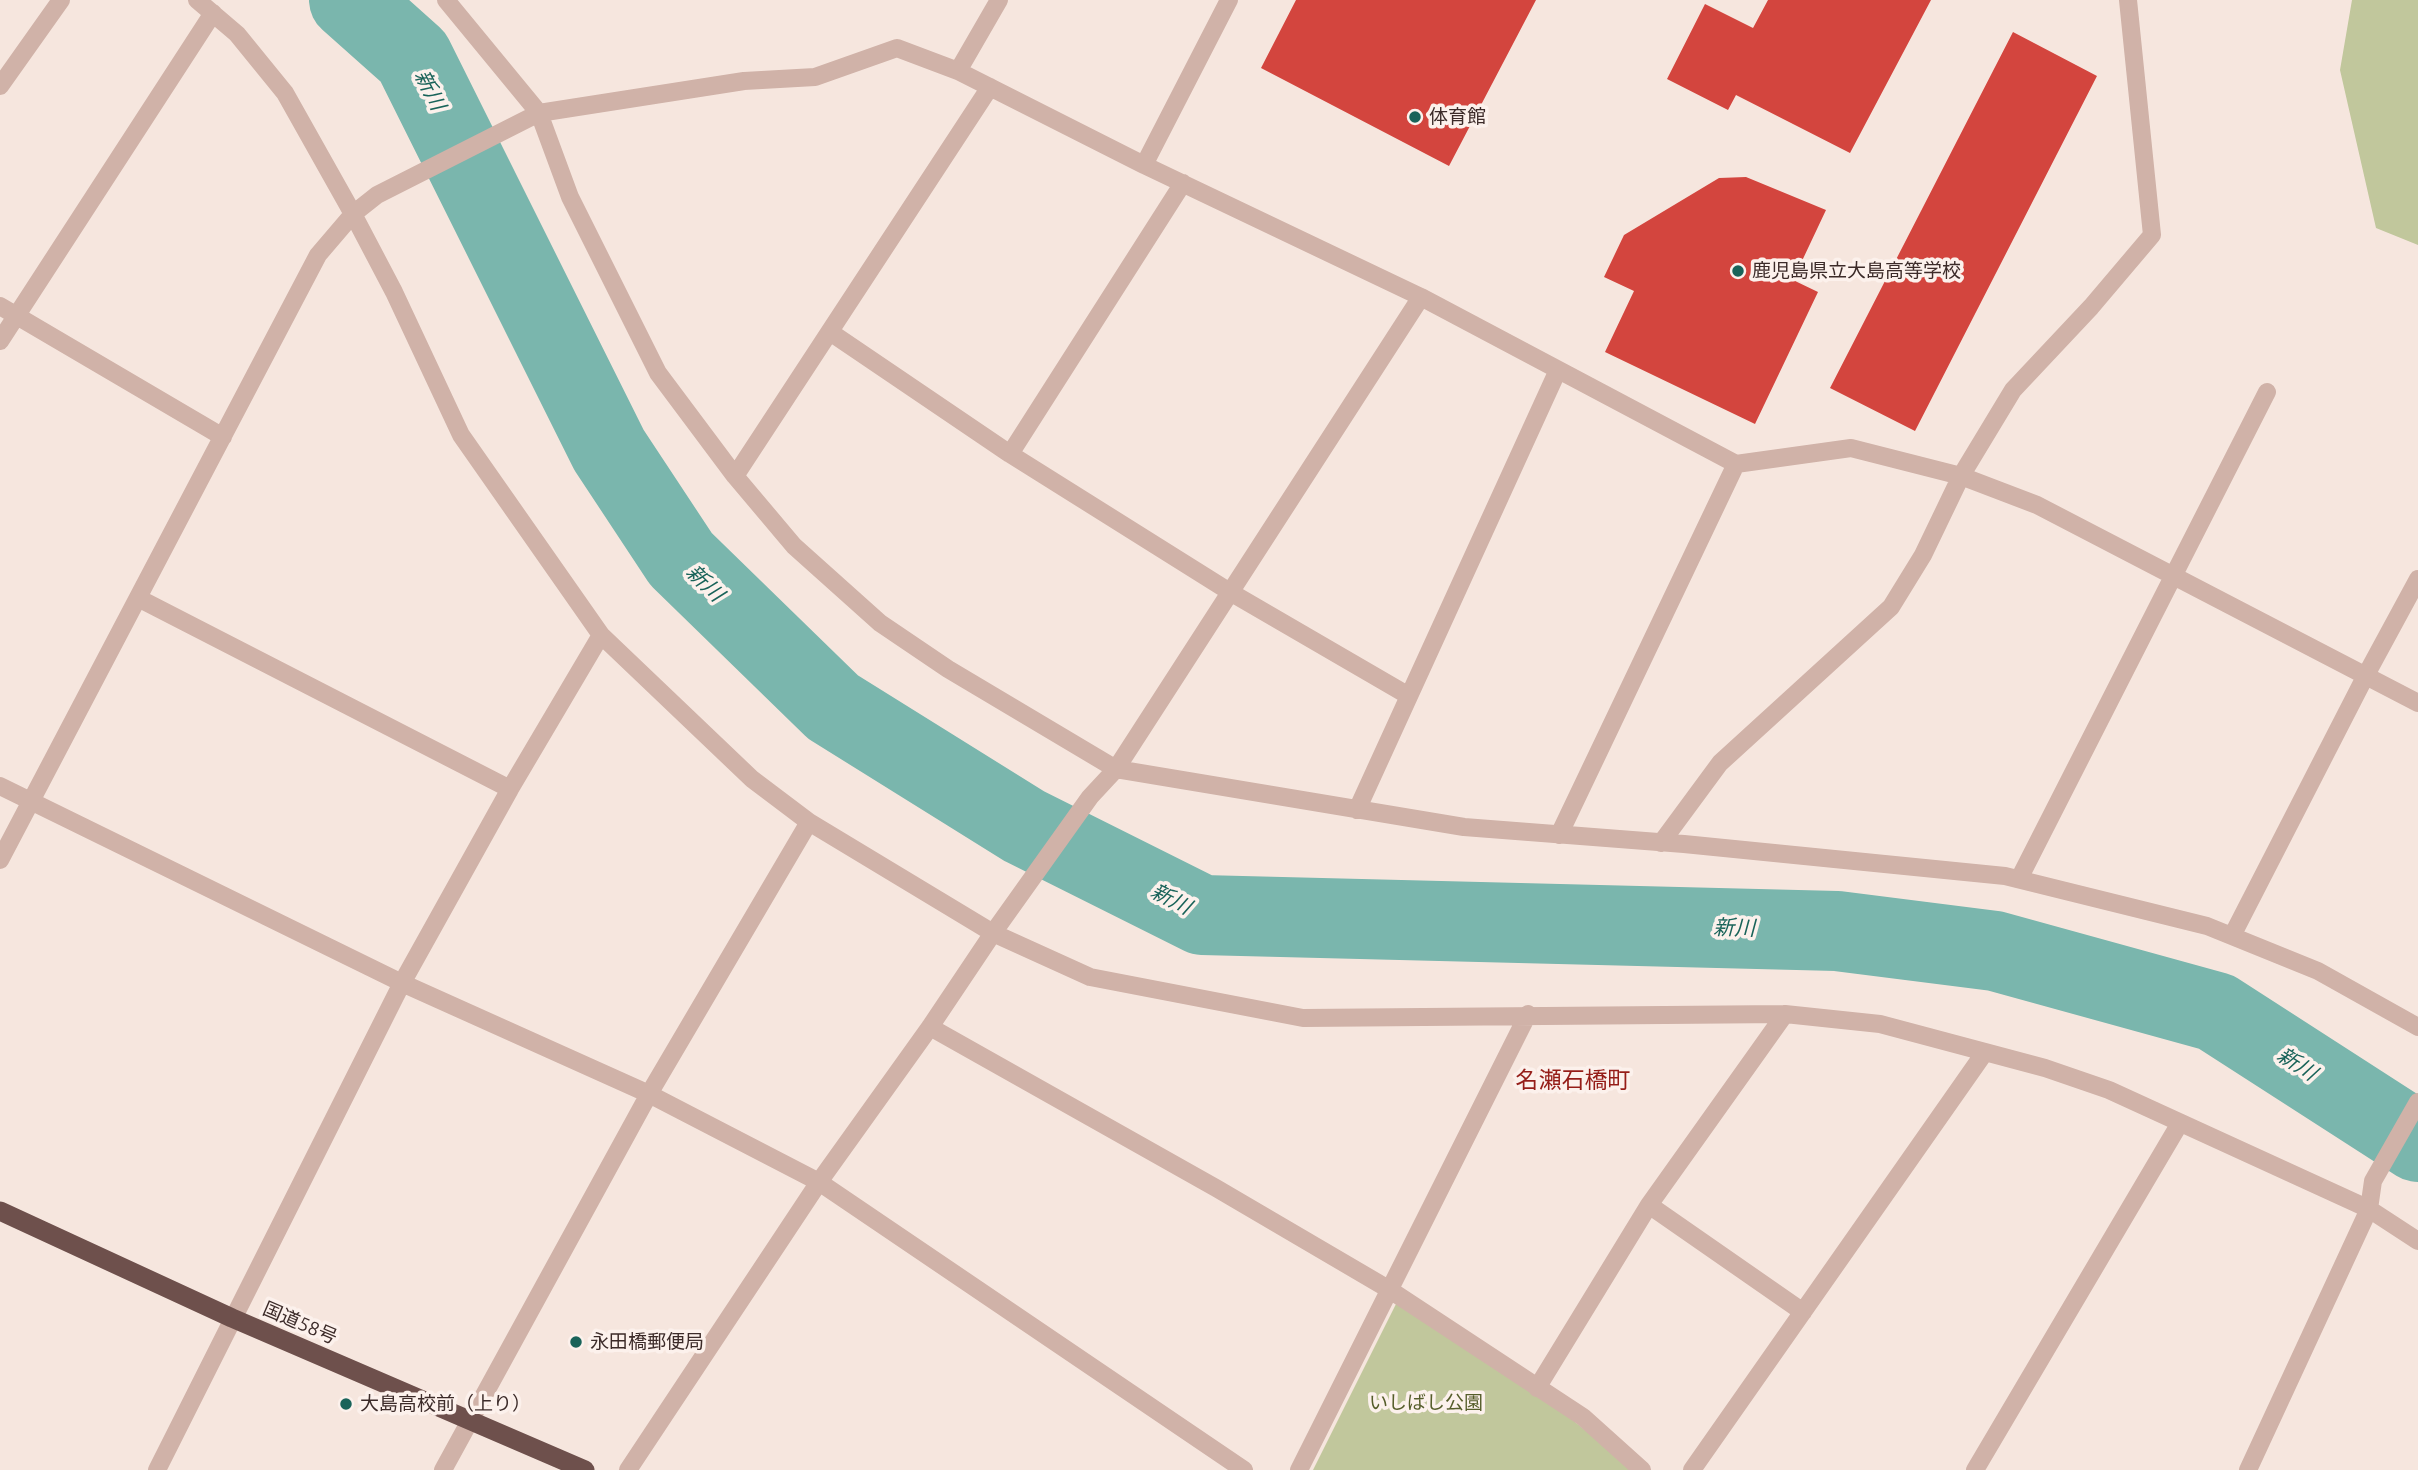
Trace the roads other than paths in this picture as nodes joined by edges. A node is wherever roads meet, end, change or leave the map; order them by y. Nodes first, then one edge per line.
1 (61, 0) edge
2 (197, 0) edge
3 (446, 0) edge
4 (999, 0) edge
5 (1229, 0) edge
6 (2128, 0) edge
7 (213, 13) junction
8 (958, 71) junction
9 (0, 86) edge
10 (990, 87) junction
11 (539, 113) junction
12 (1144, 165) junction
13 (1183, 183) junction
14 (353, 214) junction
15 (1421, 297) junction
16 (0, 306) edge
17 (16, 316) junction
18 (830, 332) junction
19 (0, 341) edge
20 (1558, 370) junction
21 (2267, 392) dead end
22 (223, 437) junction
23 (1010, 454) junction
24 (1736, 464) junction
25 (735, 476) junction
26 (1961, 476) junction
27 (2172, 576) junction
28 (2418, 579) edge
29 (1230, 592) junction
30 (138, 598) junction
31 (601, 635) junction
32 (2366, 674) junction
33 (1409, 696) junction
34 (2418, 703) edge
35 (1116, 769) junction
36 (0, 786) edge
37 (510, 789) junction
38 (31, 802) junction
39 (1357, 810) junction
40 (809, 822) junction
41 (1559, 835) junction
42 (1661, 843) junction
43 (0, 860) edge
44 (2019, 879) junction
45 (993, 933) junction
46 (2232, 936) junction
47 (402, 983) junction
48 (1528, 1014) junction
49 (1785, 1014) junction
50 (930, 1027) junction
51 (2418, 1027) edge
52 (1985, 1052) junction
53 (649, 1094) junction
54 (2418, 1102) edge
55 (2180, 1123) junction
56 (819, 1182) junction
57 (1650, 1205) junction
58 (2370, 1209) junction
59 (0, 1211) edge
60 (2418, 1241) edge
61 (1390, 1290) junction
62 (1803, 1312) junction
63 (232, 1318) junction
64 (1537, 1388) junction
65 (468, 1420) junction
66 (157, 1470) edge
67 (443, 1470) edge
68 (585, 1470) edge
69 (628, 1470) edge
70 (1244, 1470) edge
71 (1299, 1470) edge
72 (1643, 1470) edge
73 (1692, 1470) edge
74 (1975, 1470) edge
75 (2248, 1470) edge

1 - 9 street
2 - 7 street
3 - 11 street
4 - 8 street
5 - 12 street
6 - 26 street
7 - 14 street
7 - 17 street
8 - 10 street
8 - 11 street
10 - 12 street
10 - 18 street
11 - 14 street
11 - 25 street
12 - 13 street
13 - 15 street
13 - 23 street
14 - 22 street
14 - 31 street
15 - 20 street
15 - 29 street
16 - 17 street
17 - 19 street
17 - 22 street
18 - 23 street
18 - 25 street
20 - 24 street
20 - 33 street
21 - 27 street
22 - 30 street
23 - 29 street
24 - 26 street
24 - 41 street
25 - 35 street
26 - 27 street
26 - 42 street
27 - 32 street
27 - 44 street
28 - 32 street
29 - 33 street
29 - 35 street
30 - 37 street
30 - 38 street
31 - 37 street
31 - 40 street
32 - 34 street
32 - 46 street
33 - 39 street
35 - 39 street
35 - 45 street
36 - 38 street
37 - 47 street
38 - 43 street
38 - 47 street
39 - 41 street
40 - 45 street
40 - 53 street
41 - 42 street
42 - 44 street
44 - 46 street
45 - 48 street
45 - 50 street
46 - 51 street
47 - 53 street
47 - 63 street
48 - 49 street
48 - 61 street
49 - 52 street
49 - 57 street
50 - 56 street
50 - 61 street
52 - 55 street
52 - 62 street
53 - 56 street
53 - 65 street
54 - 58 street
55 - 58 street
55 - 74 street
56 - 69 street
56 - 70 street
57 - 62 street
57 - 64 street
58 - 60 street
58 - 75 street
59 - 63 highway, 国道58号
61 - 64 street
61 - 71 street
62 - 73 street
63 - 65 highway, 国道58号
63 - 66 street
64 - 72 street
65 - 67 street
65 - 68 highway, 国道58号

